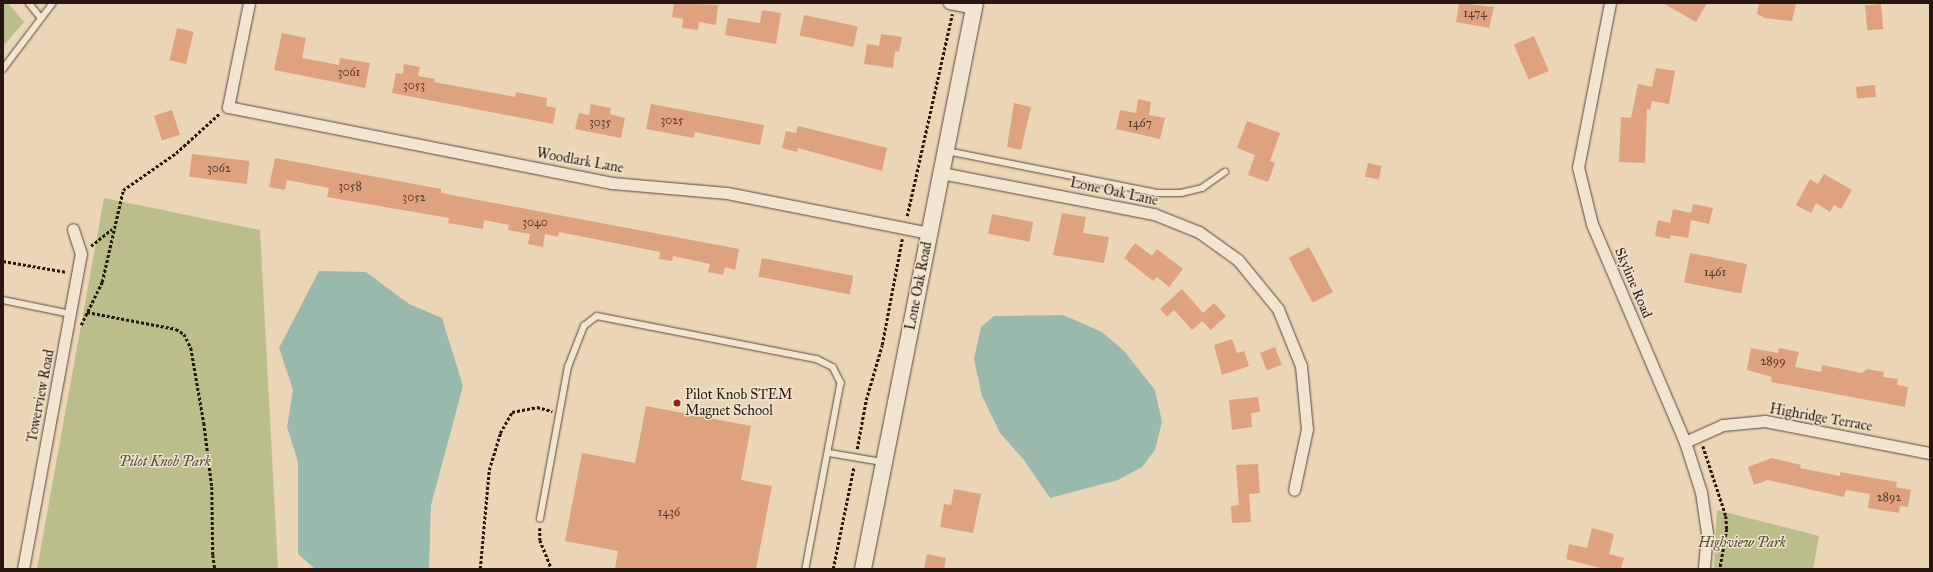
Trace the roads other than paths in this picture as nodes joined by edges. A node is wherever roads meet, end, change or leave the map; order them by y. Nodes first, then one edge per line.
1 (29, 3) edge
2 (53, 3) edge
3 (249, 3) edge
4 (1610, 3) edge
5 (952, 4) edge
6 (974, 6) edge
7 (41, 18) junction
8 (3, 69) edge
9 (945, 151) junction
10 (1225, 172) dead end
11 (941, 173) junction
12 (73, 229) dead end
13 (929, 232) junction
14 (3, 300) edge
15 (72, 314) junction
16 (1685, 442) junction
17 (829, 453) junction
18 (1930, 453) edge
19 (884, 462) junction
20 (1294, 490) dead end
21 (540, 519) road end
22 (23, 569) edge
23 (806, 569) edge
24 (863, 569) edge
25 (1704, 569) edge

1 - 7 lane
2 - 7 lane
3 - 13 street, Woodlark Lane
4 - 16 street, Skyline Road
5 - 6 street
6 - 9 main road, Lone Oak Road
7 - 8 lane
9 - 10 lane
9 - 11 main road, Lone Oak Road
11 - 13 main road, Lone Oak Road
11 - 20 street, Lone Oak Lane
12 - 15 street, Towerview Road
13 - 19 main road, Lone Oak Road
14 - 15 lane
15 - 22 street, Towerview Road
16 - 18 street, Highridge Terrace
16 - 25 street, Skyline Road
17 - 19 lane
17 - 21 lane
17 - 23 lane
19 - 24 main road, Lone Oak Road

